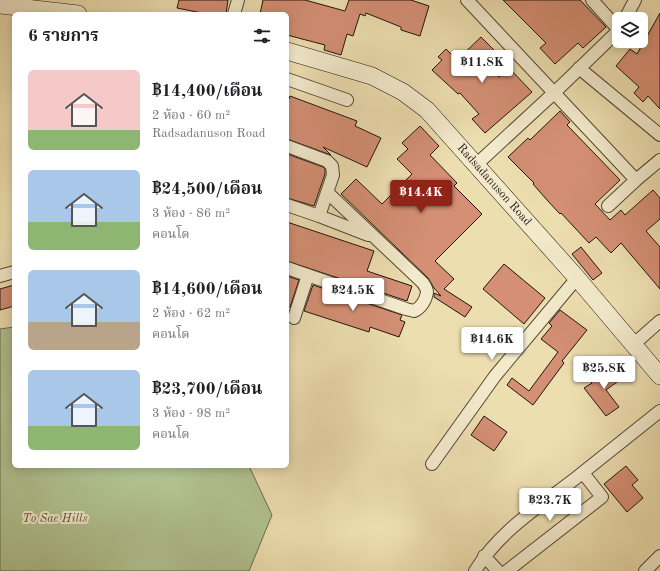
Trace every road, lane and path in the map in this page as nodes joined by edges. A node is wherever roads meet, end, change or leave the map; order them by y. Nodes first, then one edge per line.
1 (238, 0) edge
2 (467, 0) edge
3 (592, 0) edge
4 (636, 0) edge
5 (0, 5) edge
6 (61, 12) edge
7 (235, 12) edge
8 (629, 12) edge
9 (612, 22) edge
10 (612, 37) edge
11 (289, 52) edge
12 (579, 68) junction
13 (289, 80) edge
14 (555, 92) junction
15 (347, 100) dead end
16 (660, 135) edge
17 (289, 147) edge
18 (660, 160) edge
19 (476, 164) junction
20 (636, 180) junction
21 (328, 193) junction
22 (289, 206) edge
23 (608, 206) dead end
24 (319, 216) junction
25 (373, 237) junction
26 (289, 269) edge
27 (12, 273) edge
28 (308, 275) junction
29 (0, 276) edge
30 (577, 278) junction
31 (294, 318) dead end
32 (660, 321) edge
33 (634, 344) junction
34 (660, 376) edge
35 (660, 411) edge
36 (432, 464) dead end
37 (583, 472) junction
38 (484, 556) junction
39 (660, 556) edge
40 (475, 571) edge
41 (498, 571) edge
42 (507, 571) edge
43 (645, 571) edge

1 - 7 street
2 - 14 street
3 - 9 street
4 - 8 street
5 - 6 street
10 - 12 street
11 - 19 street, Radsadanuson Road
12 - 14 street
12 - 16 street
13 - 15 street
14 - 19 street
14 - 20 street
17 - 21 street
18 - 20 street
19 - 30 street, Radsadanuson Road
20 - 23 street
21 - 24 street
21 - 25 street
22 - 24 street
24 - 25 street
25 - 28 street
26 - 28 street
27 - 29 street
28 - 31 street
30 - 33 street, Radsadanuson Road
30 - 36 street
32 - 33 street
33 - 34 street, Radsadanuson Road
35 - 37 street
37 - 38 street
37 - 42 street
38 - 40 street
38 - 41 street
39 - 43 street

